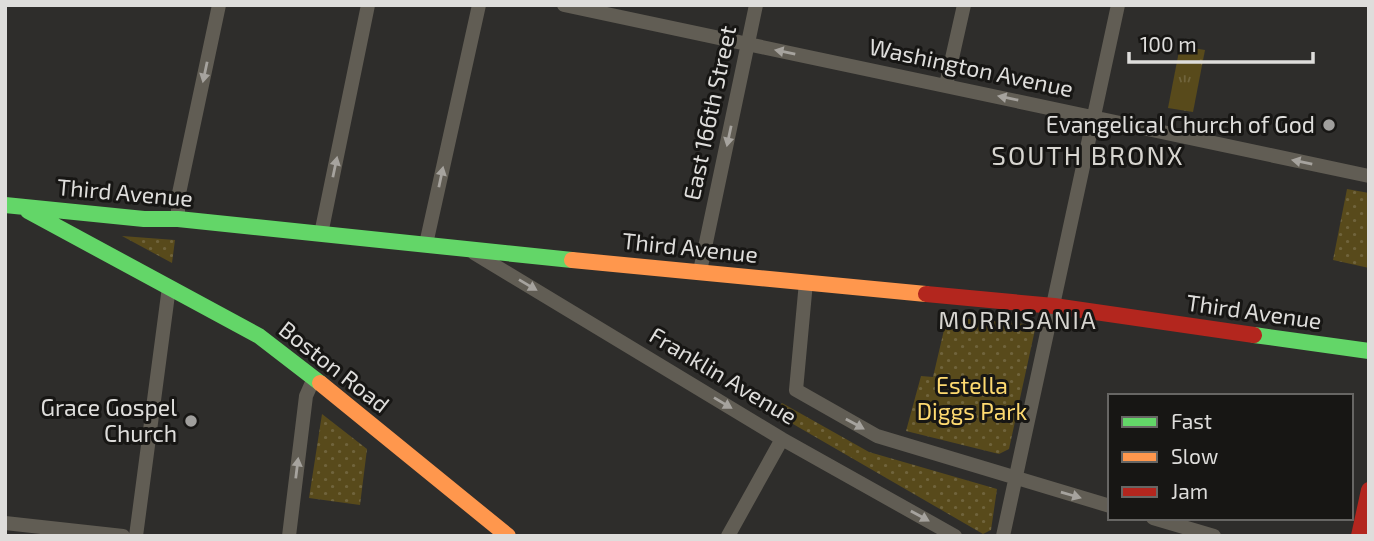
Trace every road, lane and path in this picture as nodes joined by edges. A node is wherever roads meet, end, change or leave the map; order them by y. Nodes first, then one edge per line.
1 (219, 5) edge
2 (368, 5) edge
3 (479, 5) edge
4 (564, 5) edge
5 (756, 5) edge
6 (964, 5) edge
7 (1118, 5) edge
8 (748, 45) junction
9 (946, 85) junction
10 (1094, 117) junction
11 (1369, 176) edge
12 (13, 206) edge
13 (93, 213) junction
14 (178, 219) junction
15 (321, 234) junction
16 (426, 244) junction
17 (470, 250) junction
18 (116, 259) junction
19 (700, 271) junction
20 (806, 282) junction
21 (169, 287) junction
22 (1054, 306) junction
23 (1369, 351) edge
24 (314, 378) junction
25 (782, 439) junction
26 (1015, 478) junction
27 (1369, 490) edge
28 (1108, 505) edge
29 (1160, 520) edge
30 (5, 523) edge
31 (123, 536) edge
32 (136, 536) edge
33 (289, 536) edge
34 (508, 536) edge
35 (728, 536) edge
36 (955, 536) edge
37 (1003, 536) edge
38 (1214, 536) edge
39 (1359, 536) edge

1 -> 14 street
15 -> 2 street
16 -> 3 street
4 - 8 street, Washington Avenue
5 - 8 street, East 166th Street
6 - 9 street
7 - 10 street
9 -> 8 street, Washington Avenue
8 -> 19 street, East 166th Street
10 -> 9 street, Washington Avenue
11 -> 10 street, Washington Avenue
10 - 22 street
12 - 13 main road, Third Avenue
12 - 18 main road, Boston Road
13 - 14 main road, Third Avenue
13 - 18 main road, Boston Road
14 - 15 main road, Third Avenue
15 - 16 main road, Third Avenue
16 - 17 main road, Third Avenue
17 - 19 main road, Third Avenue
17 -> 25 street, Franklin Avenue
18 - 21 main road, Boston Road
19 - 20 main road, Third Avenue
20 - 22 main road, Third Avenue
20 -> 26 street
21 - 24 main road, Boston Road
21 - 32 street
22 - 23 main road, Third Avenue
22 - 26 street
33 -> 24 street
24 - 34 main road, Boston Road
25 - 35 street
25 -> 36 street, Franklin Avenue
26 -> 28 street
26 - 37 street
27 - 39 main road
29 - 38 street
30 - 31 street

